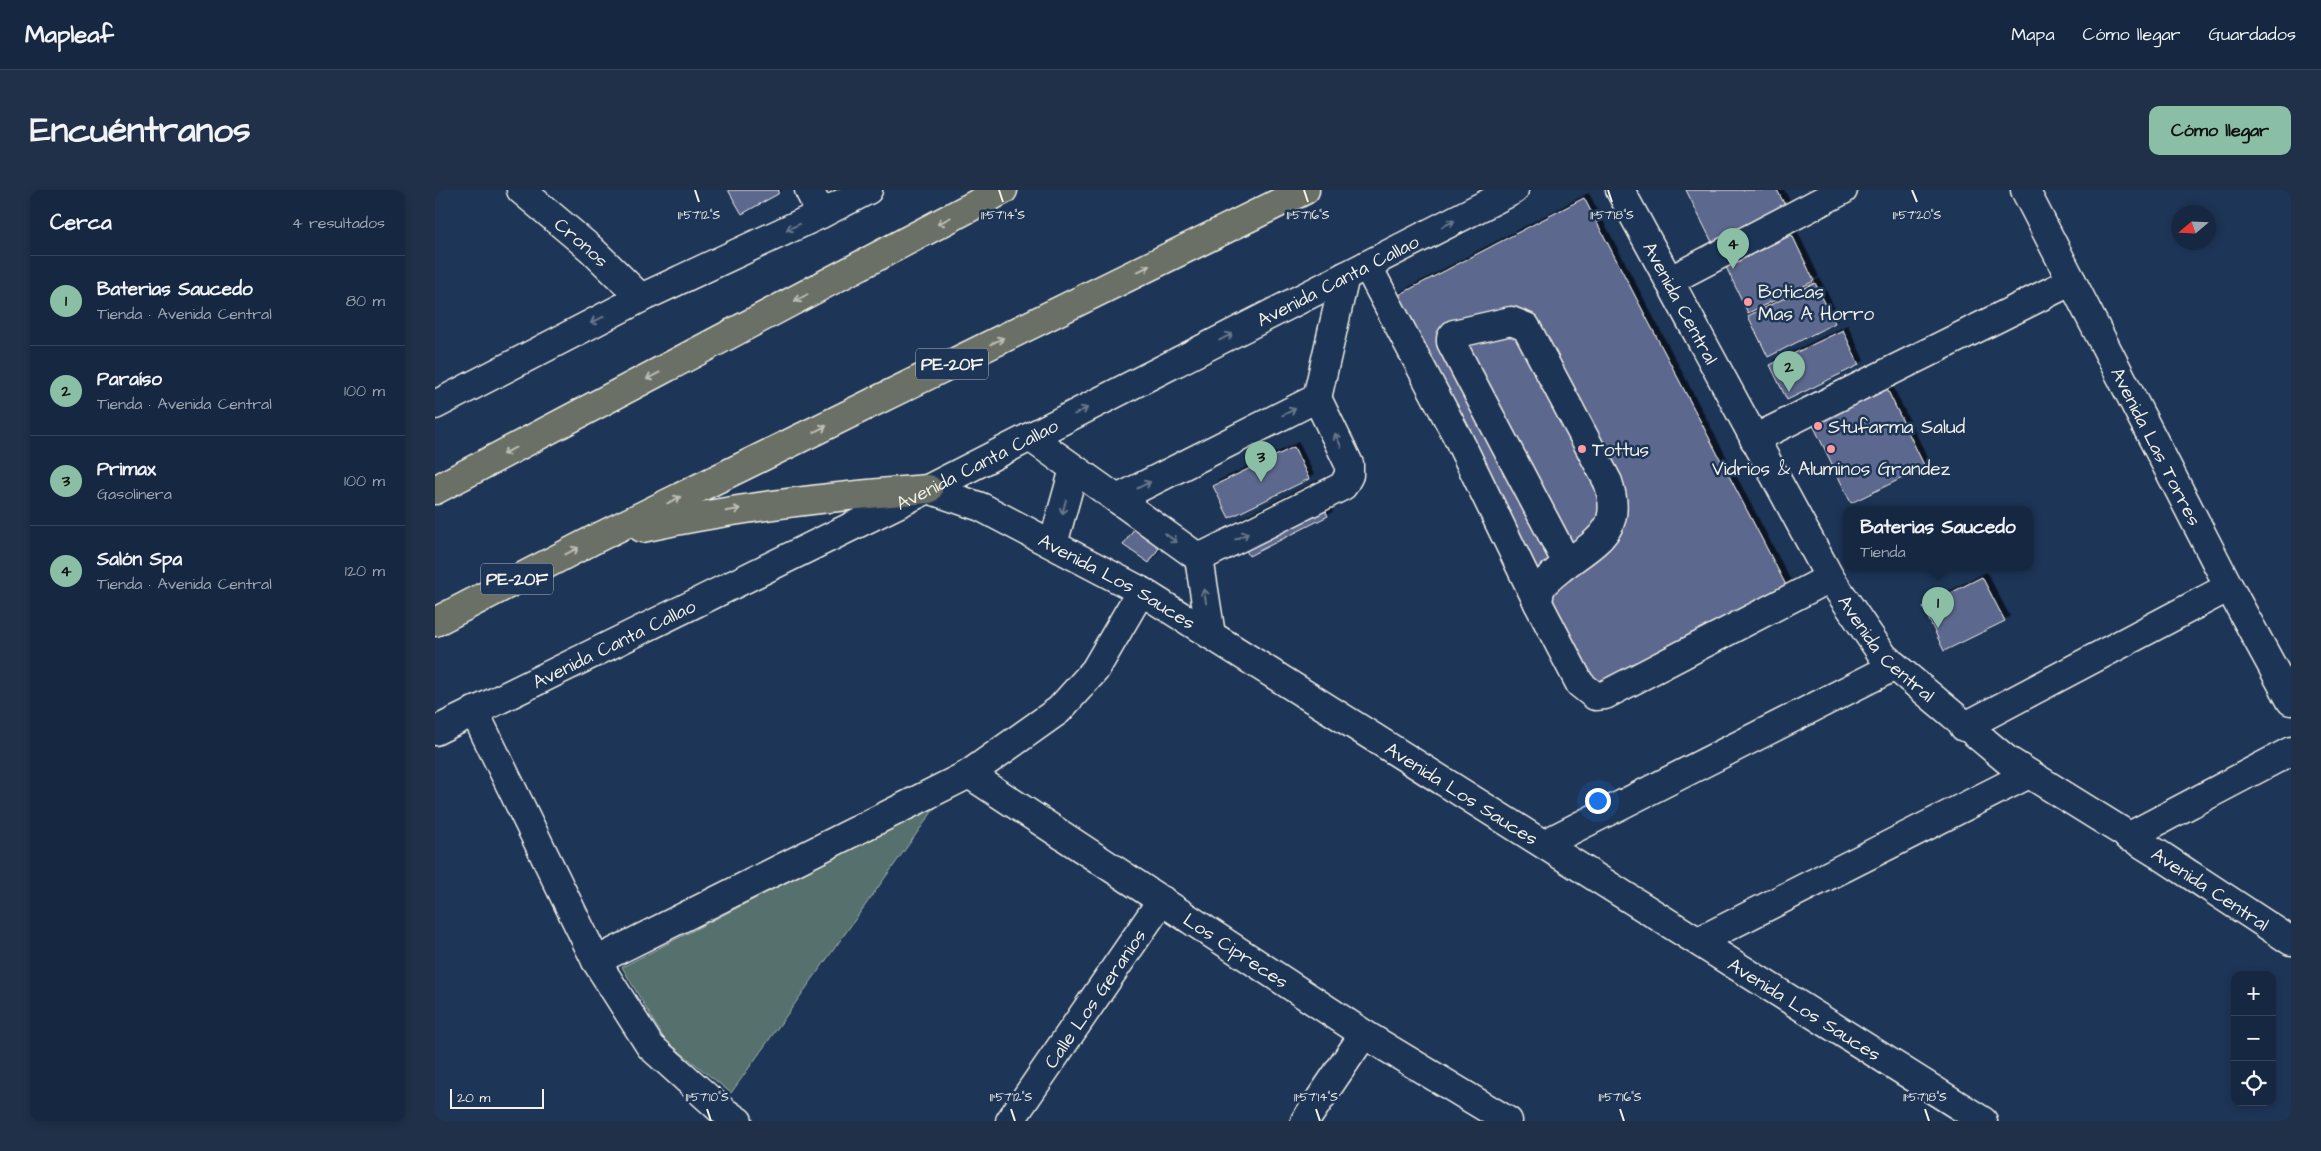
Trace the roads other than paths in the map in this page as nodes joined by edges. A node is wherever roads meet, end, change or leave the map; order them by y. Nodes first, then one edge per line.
1 (521, 190) edge
2 (809, 190) edge
3 (867, 190) edge
4 (1003, 190) edge
5 (1305, 190) edge
6 (1514, 190) edge
7 (1620, 190) edge
8 (1843, 190) edge
9 (2025, 190) edge
10 (821, 214) junction
11 (1356, 270) junction
12 (1669, 281) junction
13 (2072, 281) junction
14 (641, 298) junction
15 (1317, 398) junction
16 (435, 405) edge
17 (1030, 437) junction
18 (1754, 439) junction
19 (1074, 469) junction
20 (928, 489) junction
21 (435, 490) edge
22 (1117, 499) junction
23 (599, 537) junction
24 (1053, 544) junction
25 (1199, 558) junction
26 (1567, 563) junction
27 (1830, 578) junction
28 (2229, 587) junction
29 (1141, 591) junction
30 (1538, 603) junction
31 (435, 622) edge
32 (1211, 635) junction
33 (1895, 666) junction
34 (2291, 701) edge
35 (475, 711) junction
36 (1964, 727) junction
37 (435, 731) edge
38 (2291, 751) edge
39 (969, 774) junction
40 (2029, 774) junction
41 (2128, 837) junction
42 (1544, 844) junction
43 (1162, 900) junction
44 (1699, 941) junction
45 (2291, 941) edge
46 (597, 961) junction
47 (1364, 1034) junction
48 (738, 1121) edge
49 (1010, 1121) edge
50 (1305, 1121) edge
51 (1507, 1121) edge
52 (1983, 1121) edge

1 - 14 street, Cronos
2 - 10 street
3 - 10 street
4 -> 21 main road
23 -> 5 main road, PE-20F
11 -> 6 street, Avenida Canta Callao
7 - 12 street, Avenida Central
8 - 12 street
9 - 13 street, Avenida Las Torres
10 -> 14 street
11 - 15 street
17 -> 11 street, Avenida Canta Callao
11 - 30 street
12 - 18 street, Avenida Central
13 - 18 street
13 - 28 street, Avenida Las Torres
14 -> 16 street
22 -> 15 street
25 -> 15 street
17 - 19 street
17 - 20 street, Avenida Canta Callao
18 - 27 street, Avenida Central
19 - 22 street
19 -> 24 street
23 -> 20 main road
20 - 24 street, Avenida Los Sauces
20 - 35 street, Avenida Canta Callao
22 -> 25 street
31 -> 23 main road, PE-20F
24 - 29 street, Avenida Los Sauces
32 -> 25 street
26 - 26 street
26 - 30 street
27 - 30 street
27 - 33 street, Avenida Central
28 - 34 street, Avenida Las Torres
28 - 36 street
29 - 32 street, Avenida Los Sauces
29 - 39 street
32 - 42 street, Avenida Los Sauces
33 - 36 street, Avenida Central
33 - 42 street
35 - 37 street, Avenida Canta Callao
35 - 46 street
36 - 40 street, Avenida Central
38 - 41 street
39 - 43 street, Los Cipreces
39 - 46 street
40 - 41 street, Avenida Central
40 - 44 street
41 - 45 street, Avenida Central
42 - 44 street, Avenida Los Sauces
43 - 47 street, Los Cipreces
43 - 49 street, Calle Los Geranios
44 - 52 street, Avenida Los Sauces
46 - 48 street
47 - 50 street
47 - 51 street, Los Cipreces

